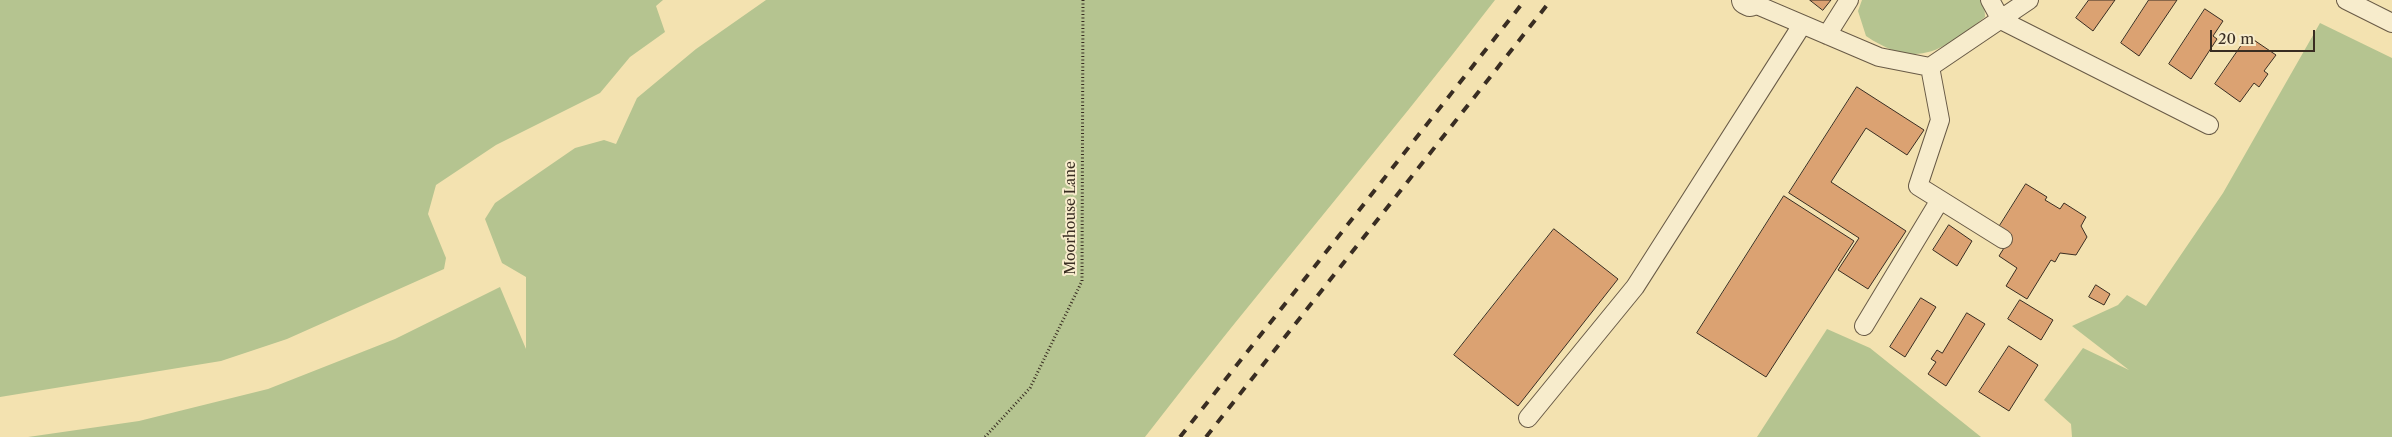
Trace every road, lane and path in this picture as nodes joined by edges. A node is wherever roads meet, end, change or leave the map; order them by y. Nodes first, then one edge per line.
1 (1083, 0) edge
2 (1849, 0) edge
3 (1990, 0) edge
4 (2029, 0) edge
5 (2346, 0) edge
6 (1748, 1) edge
7 (2000, 20) junction
8 (2392, 22) edge
9 (1802, 25) junction
10 (1828, 35) junction
11 (1930, 67) junction
12 (2209, 126) dead end
13 (1940, 200) junction
14 (2003, 239) dead end
15 (1864, 326) dead end
16 (1528, 418) dead end
17 (985, 437) edge

1 - 17 path, Moorhouse Lane
2 - 10 lane
3 - 7 lane
4 - 7 lane
5 - 8 lane
6 - 9 lane
7 - 11 lane
7 - 12 lane
9 - 10 lane
9 - 16 lane
10 - 11 lane
11 - 13 lane
13 - 14 lane
13 - 15 lane

